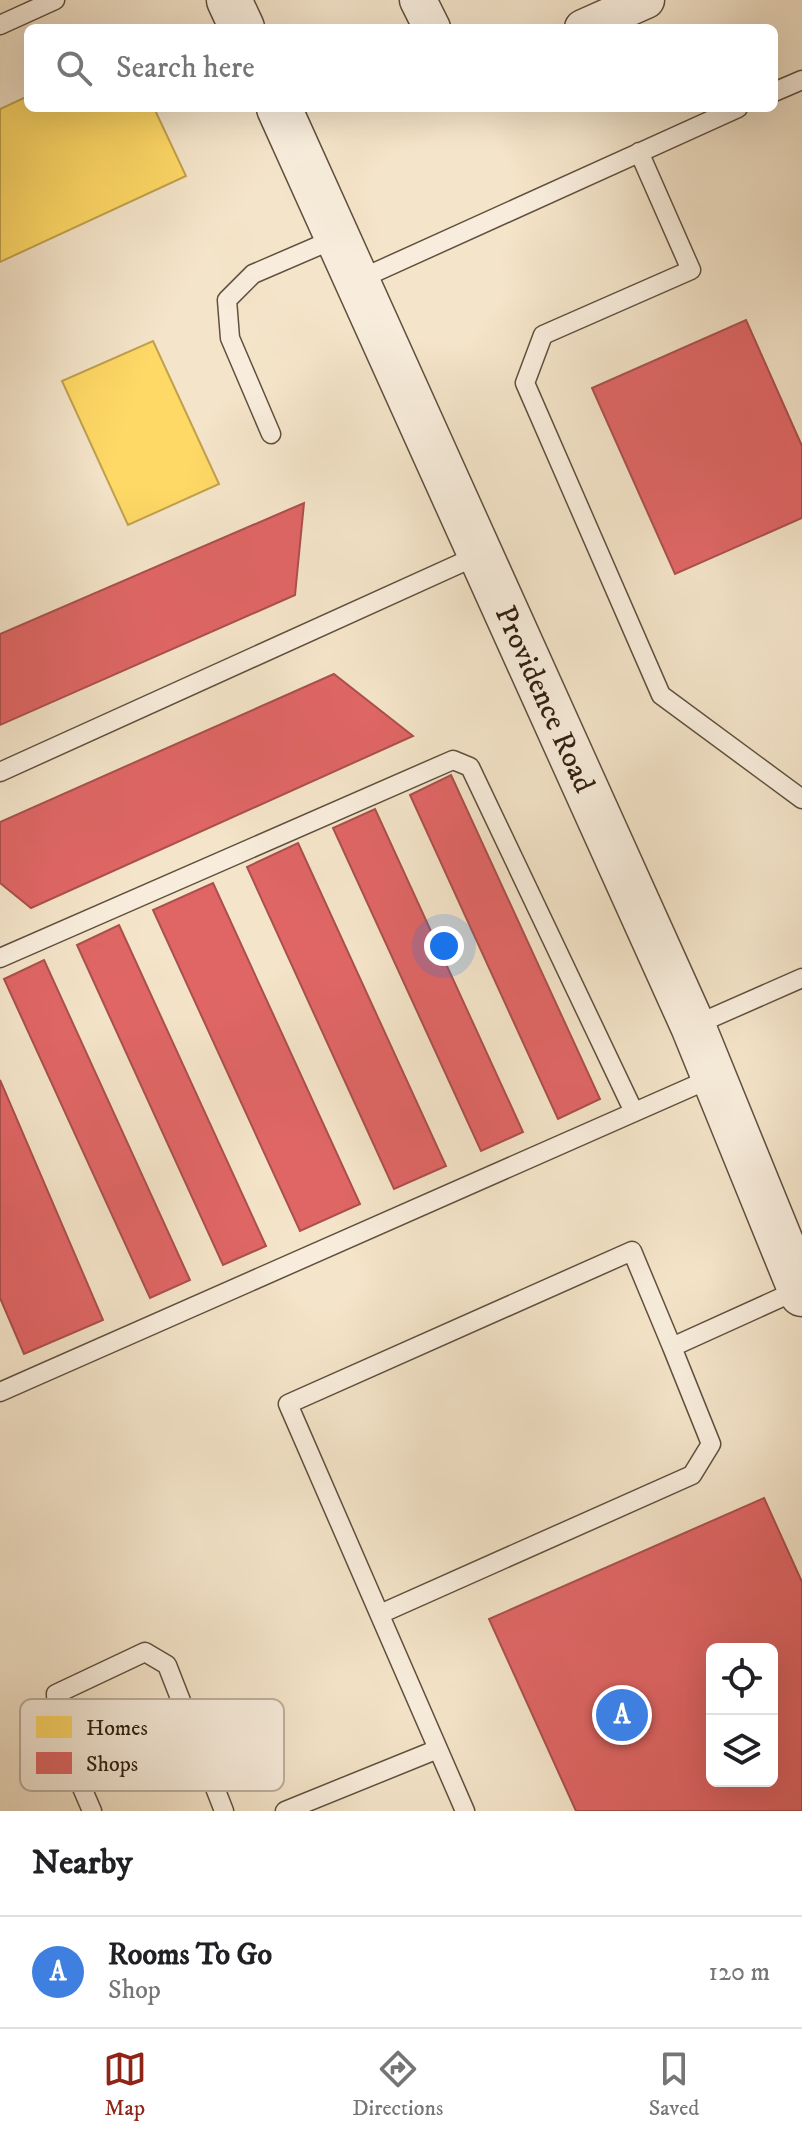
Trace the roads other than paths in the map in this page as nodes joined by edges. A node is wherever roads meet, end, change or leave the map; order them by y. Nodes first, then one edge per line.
1 (55, 0) edge
2 (229, 0) edge
3 (418, 0) edge
4 (646, 0) edge
5 (240, 24) edge
6 (430, 24) edge
7 (592, 24) edge
8 (0, 25) edge
9 (802, 80) edge
10 (778, 90) edge
11 (281, 112) edge
12 (729, 112) edge
13 (639, 152) junction
14 (339, 237) junction
15 (358, 280) junction
16 (271, 434) dead end
17 (481, 554) junction
18 (0, 772) edge
19 (802, 799) edge
20 (0, 958) edge
21 (802, 978) edge
22 (693, 1026) junction
23 (714, 1077) junction
24 (634, 1112) junction
25 (801, 1292) edge
26 (672, 1347) junction
27 (0, 1392) edge
28 (380, 1614) junction
29 (56, 1699) edge
30 (180, 1699) edge
31 (438, 1749) junction
32 (83, 1791) edge
33 (216, 1791) edge
34 (92, 1811) edge
35 (224, 1811) edge
36 (285, 1811) edge
37 (465, 1811) edge

1 - 8 lane
2 - 5 street
3 - 6 street
4 - 7 street
9 - 10 lane
11 - 14 street, Providence Road
12 - 13 lane
13 - 15 lane
13 - 19 lane
14 - 15 street, Providence Road
14 - 16 lane
15 - 17 street, Providence Road
17 - 18 lane
17 - 22 street, Providence Road
20 - 24 lane
21 - 22 lane
22 - 23 street, Providence Road
23 - 24 lane
23 - 25 street, Providence Road
24 - 27 lane
25 - 26 lane
26 - 28 lane
26 - 28 lane
28 - 31 lane
29 - 30 lane
31 - 36 lane
31 - 37 lane
32 - 34 lane
33 - 35 lane

